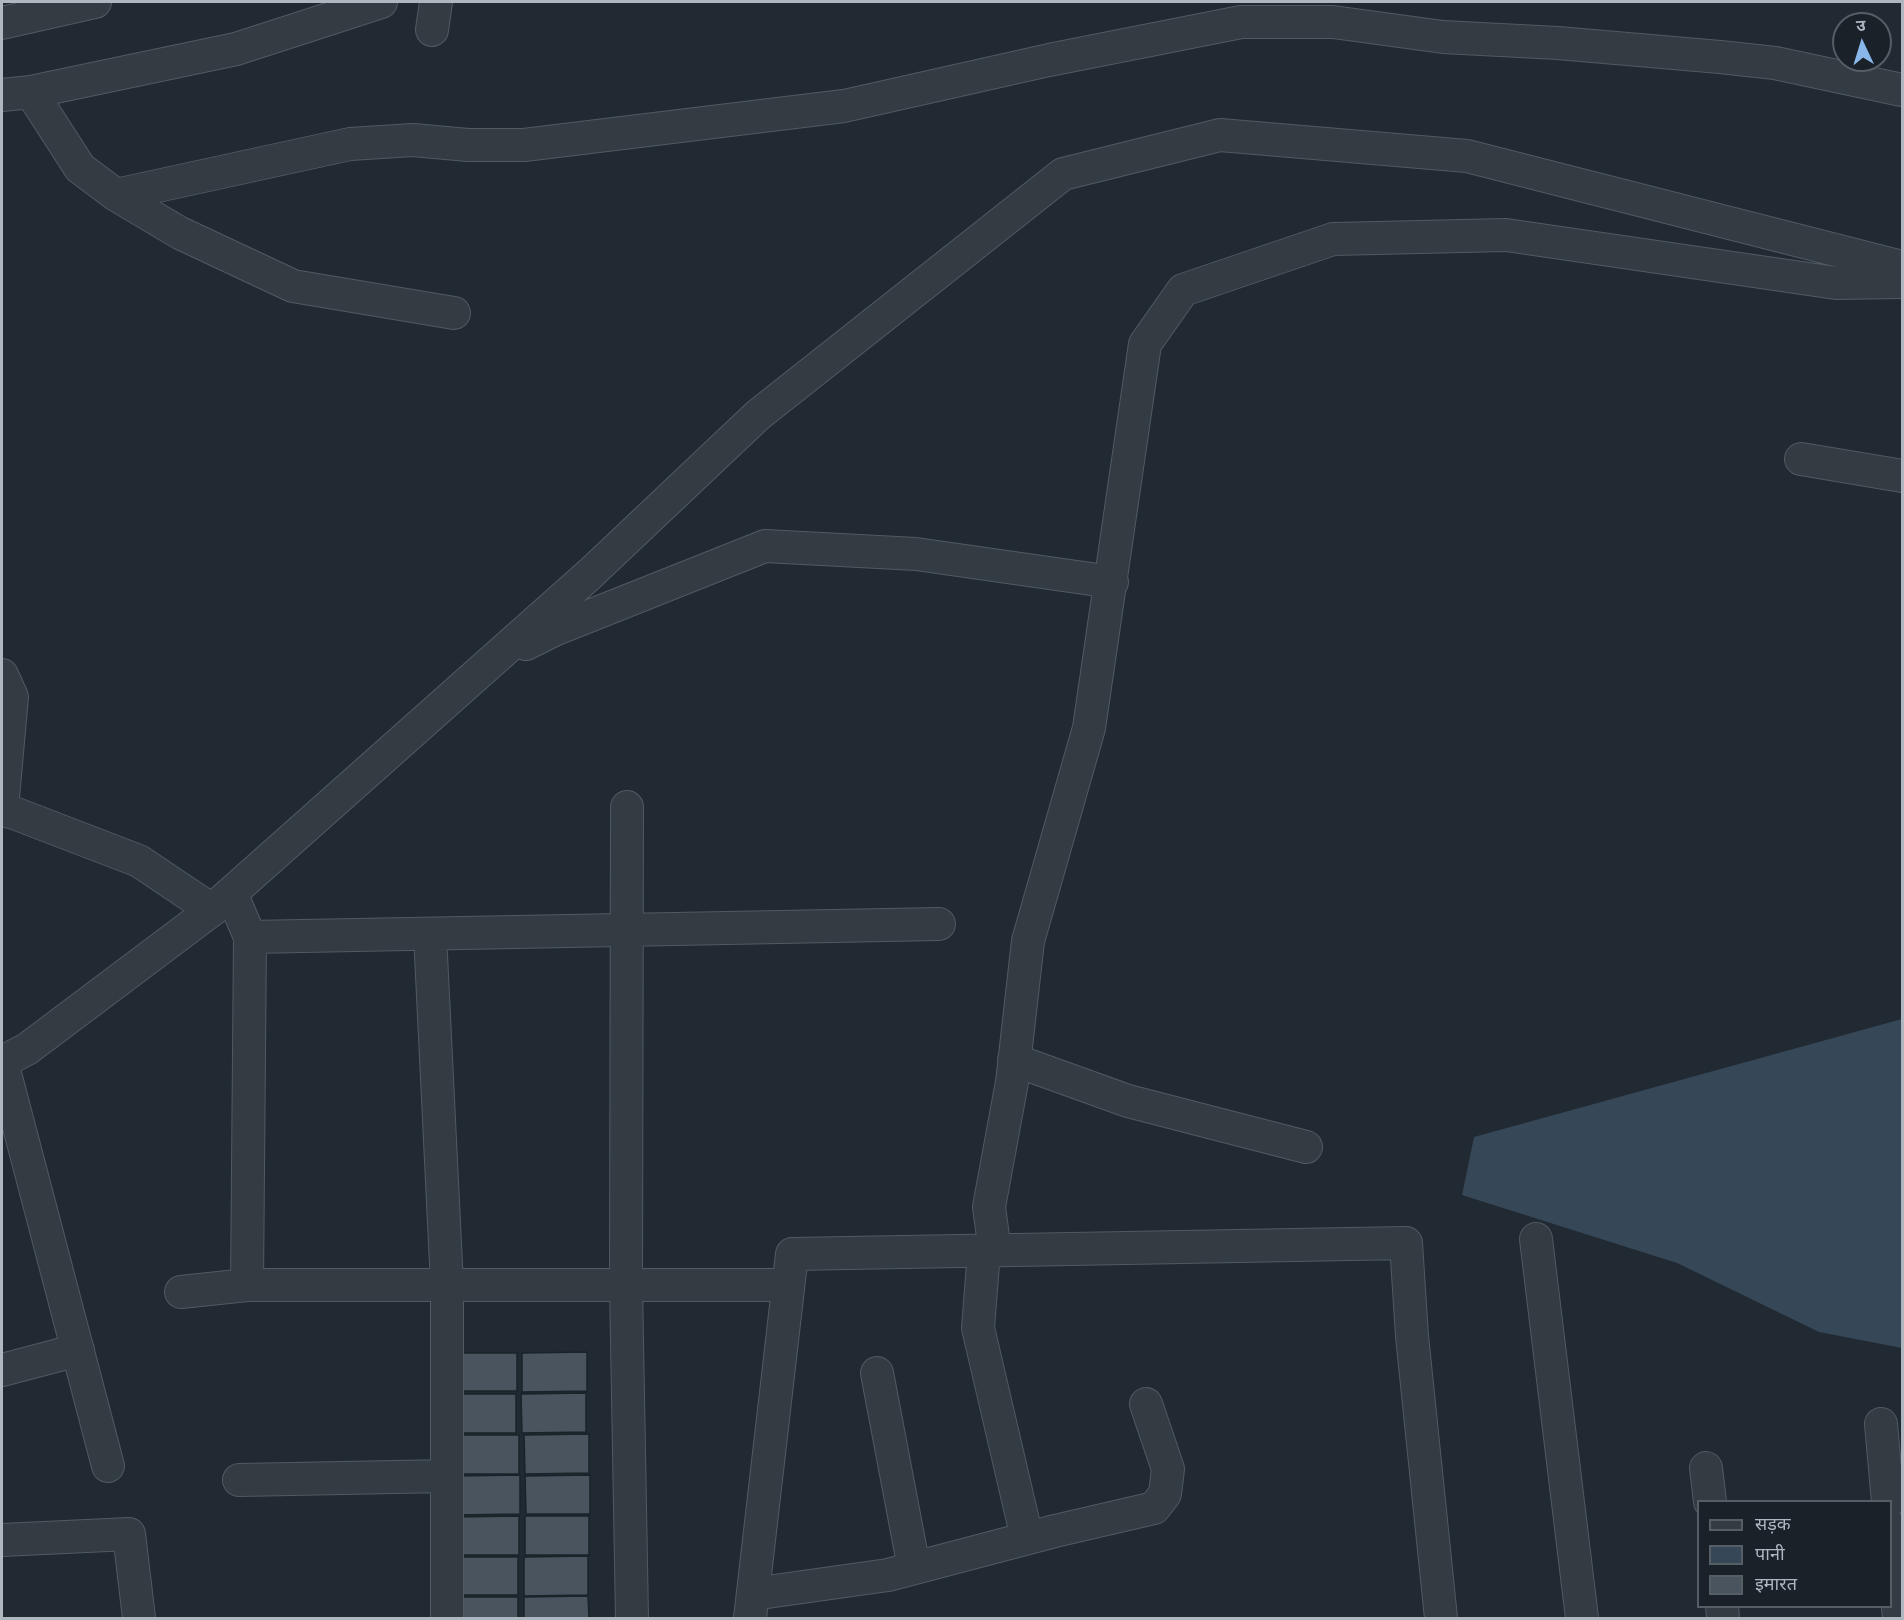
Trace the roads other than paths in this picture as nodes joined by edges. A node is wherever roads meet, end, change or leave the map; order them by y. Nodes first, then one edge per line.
1 (95, 2) edge
2 (381, 2) edge
3 (2, 23) edge
4 (1902, 90) edge
5 (16, 93) edge
6 (116, 195) junction
7 (1902, 267) edge
8 (1902, 282) edge
9 (454, 313) dead end
10 (1801, 459) dead end
11 (1902, 476) edge
12 (1112, 582) junction
13 (491, 662) junction
14 (2, 675) edge
15 (627, 807) dead end
16 (2, 809) edge
17 (222, 901) junction
18 (939, 924) dead end
19 (627, 930) junction
20 (430, 934) junction
21 (250, 938) junction
22 (1014, 1060) junction
23 (2, 1062) edge
24 (1306, 1147) dead end
25 (1536, 1239) dead end
26 (990, 1251) junction
27 (247, 1285) junction
28 (447, 1285) junction
29 (626, 1285) junction
30 (788, 1285) junction
31 (181, 1292) dead end
32 (78, 1350) junction
33 (2, 1370) edge
34 (877, 1373) dead end
35 (1146, 1404) dead end
36 (1881, 1424) dead end
37 (108, 1466) dead end
38 (1706, 1468) dead end
39 (447, 1476) junction
40 (239, 1480) dead end
41 (1710, 1500) edge
42 (1888, 1500) edge
43 (1027, 1538) junction
44 (2, 1540) edge
45 (1892, 1546) edge
46 (914, 1568) junction
47 (752, 1606) edge
48 (139, 1618) edge
49 (447, 1618) edge
50 (632, 1618) edge
51 (1441, 1618) edge
52 (1582, 1618) edge
53 (1899, 1618) edge

1 - 3 street
2 - 5 street
4 - 6 street
5 - 6 street
6 - 9 street
7 - 13 street
8 - 12 street
10 - 11 street
12 - 13 street
12 - 22 street
13 - 17 street
14 - 16 street
15 - 19 street
16 - 17 street
17 - 21 street
17 - 23 street
18 - 19 street
19 - 20 street
19 - 29 street
20 - 21 street
20 - 28 street
21 - 27 street
22 - 24 street
22 - 26 street
23 - 32 street
25 - 52 street
26 - 30 street
26 - 43 street
26 - 51 street
27 - 28 street
27 - 31 street
28 - 29 street
28 - 39 street
29 - 30 street
29 - 50 street
30 - 47 street
32 - 33 street
32 - 37 street
34 - 46 street
35 - 43 street
36 - 42 street
38 - 41 street
39 - 40 street
39 - 49 street
43 - 46 street
44 - 48 street
45 - 53 street
46 - 47 street

